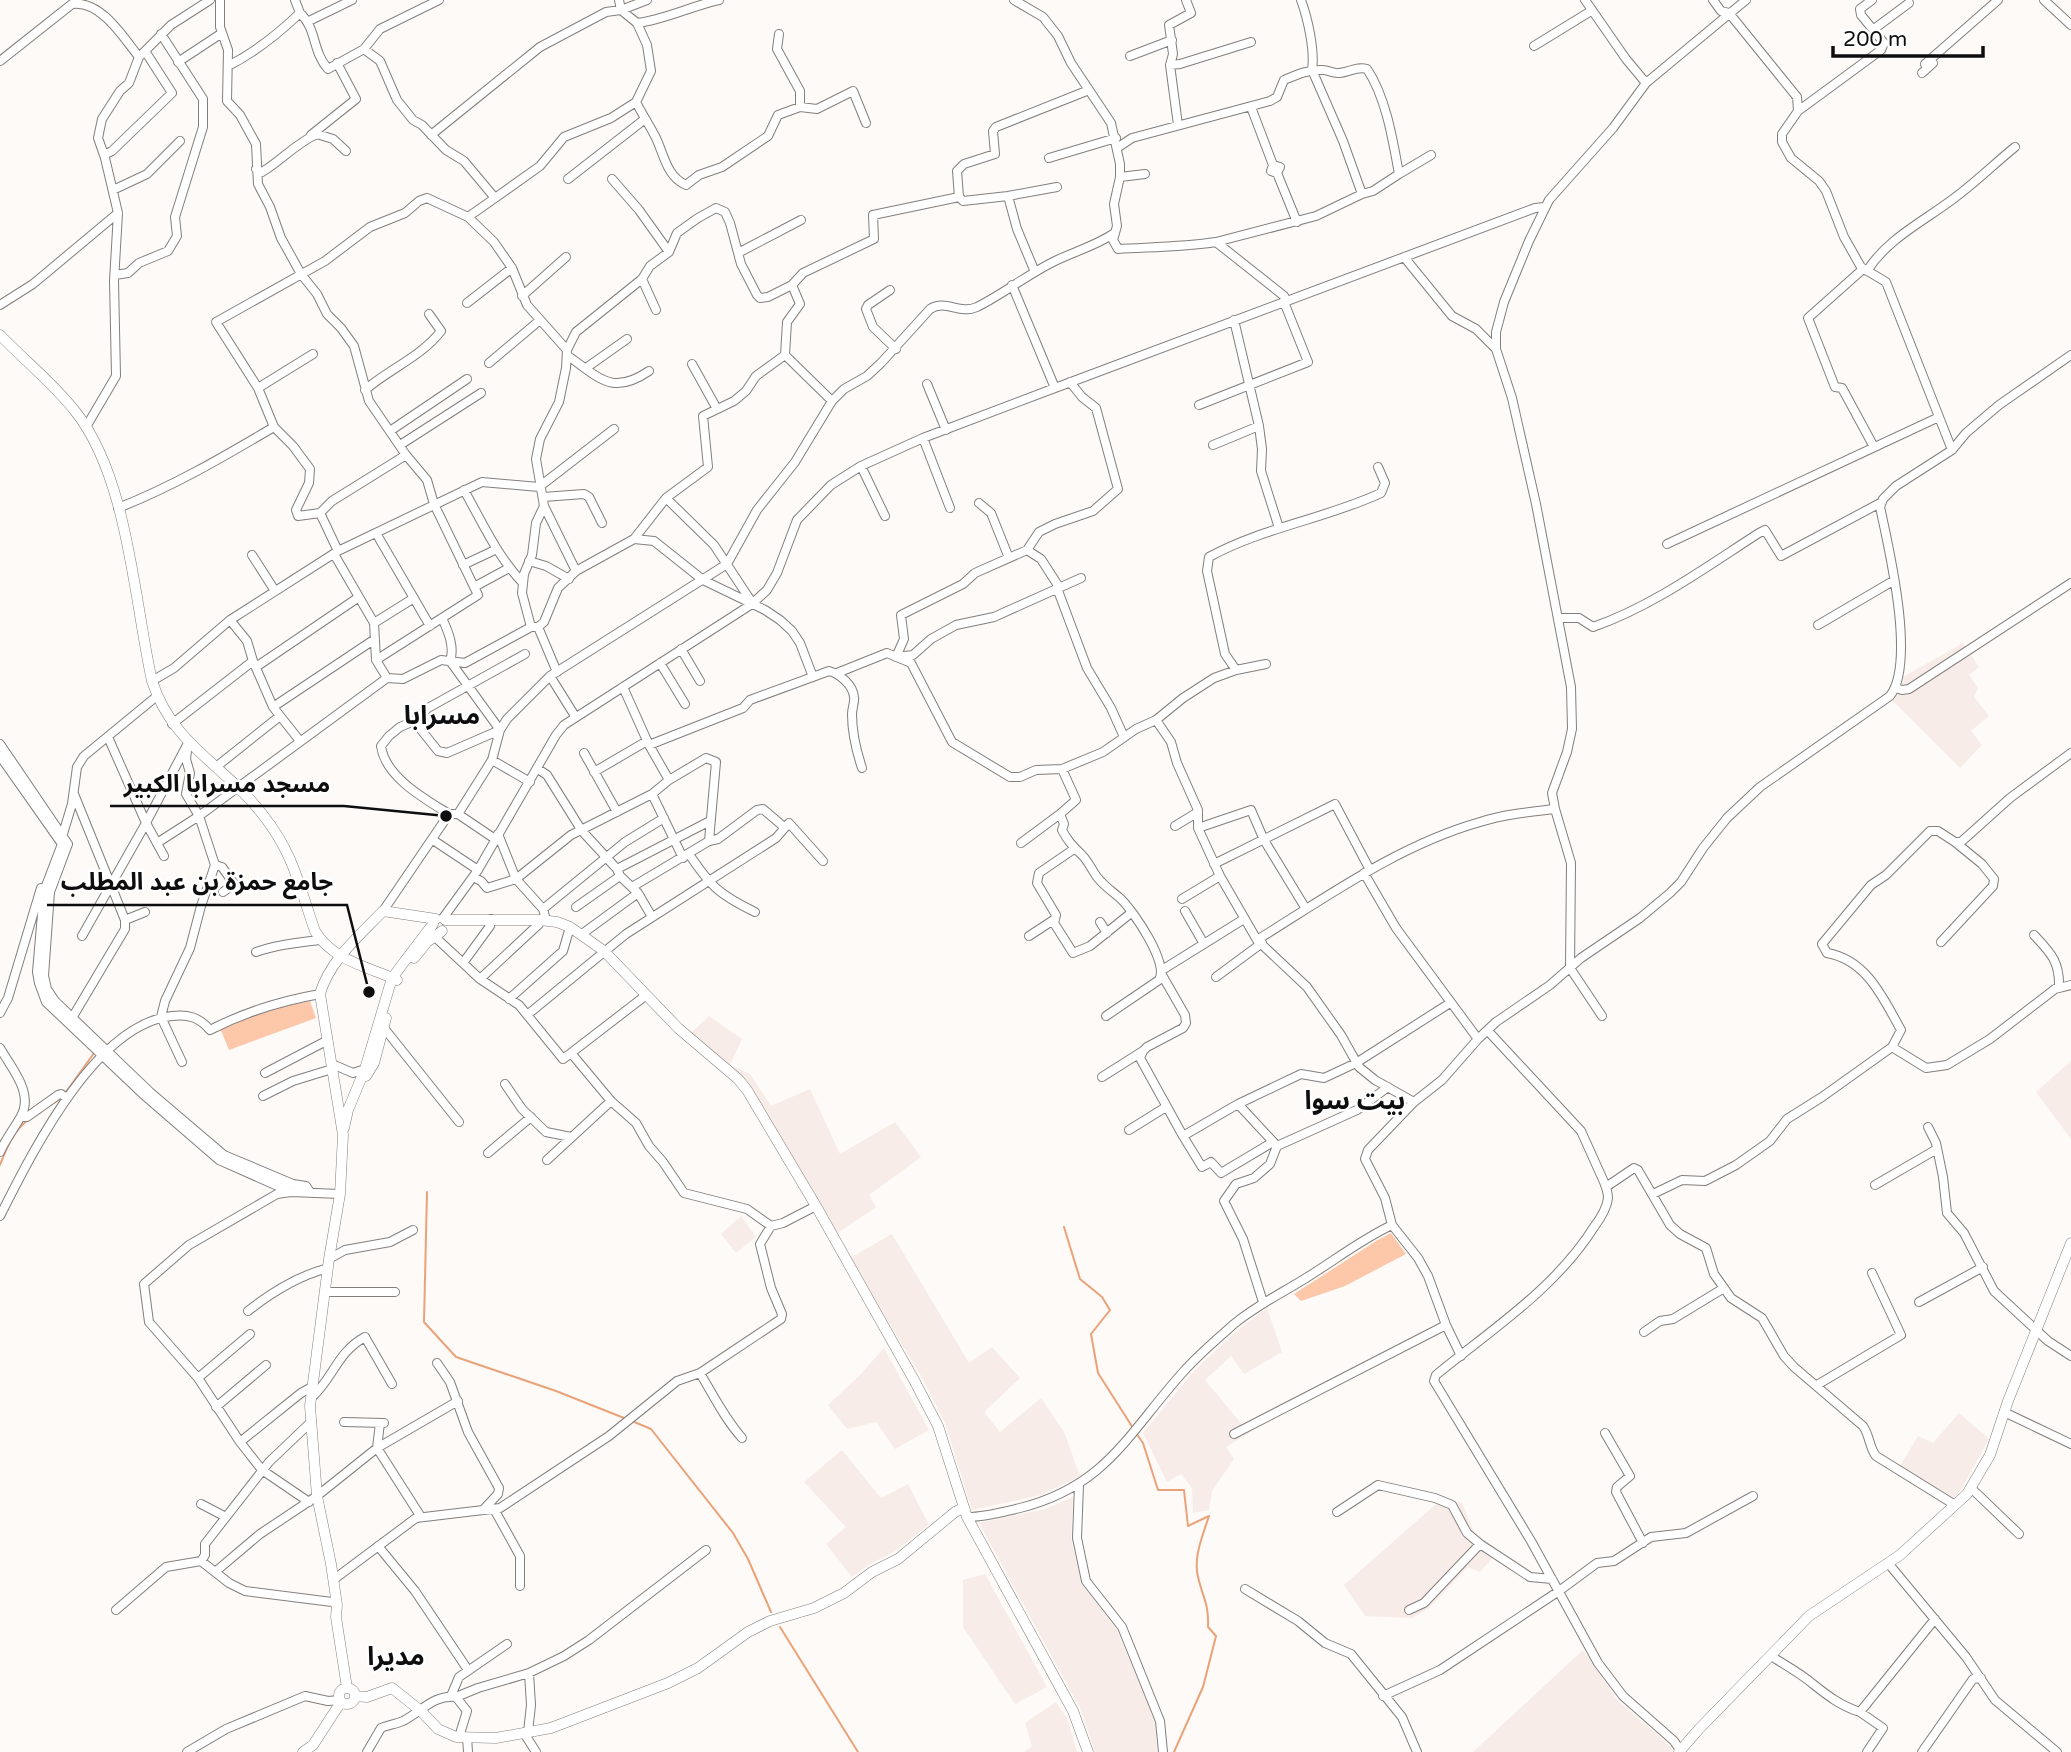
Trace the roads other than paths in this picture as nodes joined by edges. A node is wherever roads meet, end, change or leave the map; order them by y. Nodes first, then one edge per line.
1 (210, 0) edge
2 (220, 0) edge
3 (295, 0) edge
4 (352, 0) edge
5 (439, 0) edge
6 (619, 0) edge
7 (647, 0) edge
8 (719, 0) edge
9 (1015, 0) edge
10 (1186, 0) edge
11 (1301, 0) edge
12 (1585, 0) edge
13 (1713, 0) edge
14 (1746, 0) edge
15 (1872, 0) edge
16 (1998, 0) edge
17 (2044, 0) edge
18 (72, 2) edge
19 (1909, 3) dead end
20 (621, 10) junction
21 (1591, 11) junction
22 (300, 13) junction
23 (1729, 13) junction
24 (309, 21) junction
25 (637, 23) junction
26 (2071, 25) edge
27 (1874, 29) junction
28 (222, 33) junction
29 (161, 34) junction
30 (779, 34) dead end
31 (1172, 40) junction
32 (1251, 42) dead end
33 (1534, 46) dead end
34 (364, 49) junction
35 (142, 54) junction
36 (1130, 56) dead end
37 (0, 61) edge
38 (178, 62) junction
39 (337, 63) junction
40 (1170, 65) junction
41 (228, 66) junction
42 (1923, 68) dead end
43 (1312, 70) junction
44 (1647, 83) junction
45 (1089, 90) junction
46 (636, 102) junction
47 (800, 107) junction
48 (1251, 107) junction
49 (1798, 110) junction
50 (645, 119) junction
51 (866, 123) dead end
52 (1178, 125) junction
53 (431, 135) junction
54 (309, 137) junction
55 (180, 141) dead end
56 (1117, 143) junction
57 (2015, 147) dead end
58 (346, 151) dead end
59 (104, 155) junction
60 (1431, 155) dead end
61 (1049, 158) dead end
62 (256, 169) junction
63 (1144, 174) dead end
64 (1399, 174) junction
65 (1120, 177) junction
66 (568, 179) dead end
67 (612, 179) dead end
68 (1057, 187) dead end
69 (113, 190) junction
70 (1362, 194) junction
71 (1008, 196) junction
72 (958, 197) junction
73 (495, 198) junction
74 (1544, 207) junction
75 (118, 213) junction
76 (468, 217) junction
77 (802, 220) dead end
78 (1297, 222) junction
79 (1113, 234) junction
80 (1216, 242) junction
81 (668, 252) junction
82 (738, 253) junction
83 (566, 257) dead end
84 (1404, 257) junction
85 (512, 268) junction
86 (1865, 270) junction
87 (1035, 272) junction
88 (301, 274) junction
89 (115, 275) junction
90 (642, 279) junction
91 (792, 285) junction
92 (1012, 285) junction
93 (890, 290) dead end
94 (522, 296) junction
95 (1285, 302) junction
96 (467, 303) dead end
97 (0, 305) edge
98 (656, 310) dead end
99 (429, 314) dead end
100 (540, 320) junction
101 (1234, 320) junction
102 (0, 335) edge
103 (627, 339) dead end
104 (0, 342) edge
105 (896, 349) junction
106 (1496, 349) junction
107 (568, 353) junction
108 (313, 354) dead end
109 (785, 355) junction
110 (2071, 355) edge
111 (489, 363) dead end
112 (692, 364) dead end
113 (586, 368) junction
114 (649, 370) dead end
115 (467, 379) dead end
116 (1070, 382) junction
117 (927, 384) dead end
118 (1248, 385) junction
119 (258, 388) junction
120 (1055, 388) junction
121 (365, 390) junction
122 (481, 393) dead end
123 (832, 401) junction
124 (1199, 405) dead end
125 (717, 409) junction
126 (1939, 417) junction
127 (274, 426) junction
128 (1259, 426) junction
129 (86, 427) junction
130 (614, 429) dead end
131 (946, 430) junction
132 (390, 431) junction
133 (923, 438) junction
134 (400, 445) junction
135 (1213, 445) dead end
136 (1874, 447) junction
137 (1952, 450) junction
138 (406, 455) junction
139 (861, 466) junction
140 (1378, 467) dead end
141 (539, 487) junction
142 (464, 490) junction
143 (666, 498) junction
144 (544, 502) junction
145 (1882, 502) junction
146 (979, 503) dead end
147 (434, 504) junction
148 (118, 508) junction
149 (950, 509) dead end
150 (320, 513) junction
151 (885, 516) dead end
152 (602, 523) dead end
153 (1279, 528) junction
154 (376, 533) junction
155 (634, 539) junction
156 (1667, 544) dead end
157 (497, 550) junction
158 (1027, 550) junction
159 (336, 553) junction
160 (252, 555) dead end
161 (1009, 558) junction
162 (529, 561) junction
163 (727, 564) junction
164 (463, 565) junction
165 (509, 568) junction
166 (576, 571) junction
167 (1080, 578) dead end
168 (569, 579) junction
169 (703, 580) junction
170 (1893, 581) junction
171 (523, 583) junction
172 (2071, 583) edge
173 (474, 587) junction
174 (1058, 587) junction
175 (275, 592) junction
176 (359, 597) junction
177 (414, 598) junction
178 (752, 604) junction
179 (442, 618) junction
180 (1558, 618) junction
181 (230, 620) junction
182 (374, 623) junction
183 (430, 625) junction
184 (1818, 625) dead end
185 (535, 627) junction
186 (375, 639) junction
187 (143, 642) junction
188 (681, 649) junction
189 (525, 654) dead end
190 (896, 657) junction
191 (376, 660) junction
192 (450, 661) junction
193 (660, 663) junction
194 (254, 664) junction
195 (1266, 664) dead end
196 (1236, 670) junction
197 (837, 673) junction
198 (554, 674) junction
199 (813, 677) junction
200 (387, 678) junction
201 (152, 681) junction
202 (700, 681) dead end
203 (468, 686) junction
204 (623, 687) junction
205 (1896, 688) junction
206 (157, 696) junction
207 (685, 704) dead end
208 (273, 707) junction
209 (280, 716) junction
210 (575, 716) junction
211 (1156, 720) junction
212 (414, 722) junction
213 (172, 724) junction
214 (500, 730) junction
215 (108, 737) junction
216 (1124, 737) junction
217 (300, 741) junction
218 (188, 743) junction
219 (648, 743) junction
220 (0, 744) edge
221 (584, 753) dead end
222 (2071, 753) edge
223 (0, 756) edge
224 (492, 760) junction
225 (216, 767) junction
226 (862, 768) dead end
227 (538, 769) junction
228 (1062, 769) junction
229 (594, 772) junction
230 (669, 780) junction
231 (530, 782) junction
232 (239, 787) junction
233 (74, 794) junction
234 (652, 794) junction
235 (1555, 809) junction
236 (617, 812) junction
237 (1198, 812) junction
238 (453, 814) junction
239 (1060, 814) junction
240 (199, 816) junction
241 (664, 818) junction
242 (710, 821) junction
243 (146, 824) junction
244 (1175, 826) dead end
245 (784, 827) junction
246 (1198, 828) junction
247 (582, 831) junction
248 (62, 837) junction
249 (497, 837) junction
250 (674, 839) junction
251 (433, 840) junction
252 (1265, 840) junction
253 (709, 841) junction
254 (1955, 842) junction
255 (157, 843) junction
256 (1021, 843) dead end
257 (1074, 849) junction
258 (164, 856) dead end
259 (686, 856) junction
260 (605, 857) junction
261 (823, 861) dead end
262 (1214, 864) junction
263 (215, 865) junction
264 (1367, 872) junction
265 (618, 873) junction
266 (476, 874) junction
267 (1220, 876) junction
268 (516, 879) junction
269 (708, 882) junction
270 (111, 883) junction
271 (635, 890) junction
272 (223, 892) dead end
273 (1182, 899) dead end
274 (576, 907) dead end
275 (543, 909) junction
276 (1306, 909) junction
277 (383, 911) junction
278 (1185, 911) dead end
279 (145, 912) dead end
280 (755, 912) dead end
281 (1131, 913) junction
282 (652, 917) junction
283 (491, 919) junction
284 (1055, 919) junction
285 (1244, 919) junction
286 (125, 920) junction
287 (543, 920) junction
288 (1100, 922) dead end
289 (439, 925) junction
290 (570, 927) junction
291 (1107, 933) junction
292 (582, 934) junction
293 (2034, 935) dead end
294 (82, 936) dead end
295 (1029, 936) dead end
296 (321, 940) junction
297 (1259, 942) junction
298 (1941, 942) dead end
299 (1205, 944) junction
300 (604, 951) junction
301 (256, 952) dead end
302 (341, 956) junction
303 (463, 963) junction
304 (1570, 968) junction
305 (1162, 972) junction
306 (1216, 977) dead end
307 (395, 979) junction
308 (480, 979) junction
309 (2071, 985) edge
310 (2059, 988) junction
311 (320, 994) junction
312 (645, 996) junction
313 (509, 999) junction
314 (1450, 1003) junction
315 (0, 1013) edge
316 (527, 1015) junction
317 (1106, 1016) dead end
318 (1602, 1016) dead end
319 (161, 1017) junction
320 (72, 1018) junction
321 (384, 1028) junction
322 (1488, 1031) junction
323 (1478, 1039) junction
324 (328, 1041) junction
325 (1892, 1047) junction
326 (0, 1048) edge
327 (1143, 1051) junction
328 (106, 1053) junction
329 (571, 1053) junction
330 (182, 1062) dead end
331 (1356, 1063) junction
332 (332, 1067) junction
333 (365, 1069) junction
334 (265, 1073) dead end
335 (1102, 1077) dead end
336 (505, 1084) dead end
337 (359, 1085) junction
338 (1388, 1087) junction
339 (263, 1096) dead end
340 (67, 1098) junction
341 (611, 1101) junction
342 (1414, 1102) junction
343 (1238, 1104) junction
344 (1166, 1107) junction
345 (21, 1117) junction
346 (531, 1117) junction
347 (459, 1122) dead end
348 (1928, 1127) dead end
349 (1129, 1130) dead end
350 (343, 1135) junction
351 (1183, 1136) junction
352 (571, 1137) junction
353 (1275, 1144) junction
354 (1937, 1149) junction
355 (0, 1152) edge
356 (488, 1153) dead end
357 (547, 1160) dead end
358 (1875, 1185) dead end
359 (1606, 1186) junction
360 (291, 1192) junction
361 (310, 1192) junction
362 (340, 1194) junction
363 (1653, 1194) junction
364 (817, 1206) junction
365 (0, 1216) edge
366 (1392, 1225) junction
367 (771, 1226) junction
368 (413, 1230) dead end
369 (2071, 1243) edge
370 (328, 1263) junction
371 (1983, 1267) junction
372 (1872, 1273) dead end
373 (1724, 1288) junction
374 (325, 1292) junction
375 (395, 1292) dead end
376 (1263, 1301) junction
377 (1919, 1302) dead end
378 (248, 1311) dead end
379 (1446, 1325) junction
380 (2037, 1329) junction
381 (1644, 1332) dead end
382 (250, 1334) dead end
383 (1461, 1356) junction
384 (2071, 1356) edge
385 (437, 1363) dead end
386 (266, 1365) dead end
387 (700, 1373) junction
388 (198, 1378) junction
389 (392, 1384) dead end
390 (1817, 1385) junction
391 (312, 1392) junction
392 (458, 1401) junction
393 (216, 1407) junction
394 (2004, 1412) junction
395 (311, 1422) junction
396 (344, 1422) dead end
397 (1605, 1433) dead end
398 (1234, 1434) dead end
399 (742, 1438) dead end
400 (240, 1442) junction
401 (2071, 1444) edge
402 (377, 1448) junction
403 (262, 1470) junction
404 (1079, 1485) junction
405 (1970, 1488) junction
406 (1753, 1496) dead end
407 (313, 1499) junction
408 (201, 1504) dead end
409 (1955, 1505) junction
410 (494, 1509) junction
411 (483, 1510) junction
412 (965, 1512) junction
413 (1337, 1512) dead end
414 (226, 1517) junction
415 (421, 1517) junction
416 (2019, 1534) dead end
417 (1643, 1543) junction
418 (1480, 1544) junction
419 (378, 1546) junction
420 (706, 1550) dead end
421 (201, 1561) junction
422 (1888, 1563) junction
423 (215, 1572) junction
424 (1552, 1578) junction
425 (333, 1580) junction
426 (520, 1586) dead end
427 (1245, 1589) dead end
428 (1559, 1591) junction
429 (337, 1605) junction
430 (116, 1610) dead end
431 (1409, 1610) dead end
432 (1936, 1619) junction
433 (507, 1644) dead end
434 (1771, 1656) junction
435 (468, 1670) junction
436 (529, 1673) junction
437 (1981, 1678) junction
438 (351, 1692) junction
439 (1383, 1696) junction
440 (453, 1697) junction
441 (341, 1701) junction
442 (419, 1709) junction
443 (1860, 1712) junction
444 (526, 1733) junction
445 (463, 1737) junction
446 (314, 1749) edge
447 (1680, 1751) edge
448 (187, 1752) edge
449 (303, 1752) edge
450 (367, 1752) edge
451 (468, 1752) edge
452 (536, 1752) edge
453 (1087, 1752) edge
454 (1163, 1752) edge
455 (1417, 1752) edge
456 (1867, 1752) edge
457 (1922, 1752) edge
458 (2057, 1752) edge

1 - 29 street
2 - 28 street
3 - 22 street
4 - 24 street
5 - 34 street
6 - 20 street
7 - 20 street
8 - 25 street
9 - 45 street
10 - 31 street
11 - 43 street
12 - 21 street
13 - 23 street
14 - 23 street
15 - 27 street
16 - 42 street
17 - 26 street
18 - 35 street
18 - 37 street
19 - 27 street
20 - 25 street
20 - 53 street
21 - 33 street
21 - 44 street
22 - 24 street
22 - 41 street
23 - 44 street
23 - 49 street
24 - 39 street
25 - 46 street
27 - 49 street
28 - 38 street
28 - 41 street
29 - 35 street
29 - 38 street
30 - 47 street
31 - 36 street
31 - 40 street
32 - 40 street
34 - 39 street
34 - 53 street
35 - 59 street
35 - 59 street
38 - 89 street
39 - 54 street
40 - 52 street
41 - 62 street
43 - 48 street
43 - 64 street
43 - 70 street
44 - 74 street
45 - 56 street
45 - 72 street
46 - 50 street
46 - 73 street
47 - 50 street
47 - 51 street
48 - 52 street
48 - 78 street
49 - 86 street
50 - 66 street
52 - 56 street
53 - 73 street
54 - 58 street
54 - 62 street
55 - 69 street
56 - 61 street
56 - 65 street
57 - 86 street
59 - 69 street
60 - 64 street
62 - 88 street
63 - 65 street
64 - 70 street
65 - 79 street
67 - 81 street
68 - 71 street
69 - 75 street
70 - 78 street
71 - 72 street
71 - 87 street
72 - 91 street
73 - 76 street
74 - 84 street
74 - 106 street
75 - 89 street
75 - 97 street
76 - 85 street
76 - 88 street
77 - 82 street
78 - 80 street
79 - 80 street
79 - 87 street
80 - 95 street
81 - 82 street
81 - 90 street
82 - 91 street
83 - 94 street
84 - 95 street
84 - 106 street
85 - 94 street
85 - 96 street
86 - 126 street
86 - 136 street
87 - 92 street
88 - 119 street
88 - 121 street
89 - 129 street
90 - 98 street
90 - 107 street
91 - 109 street
92 - 105 street
92 - 120 street
93 - 105 street
94 - 100 street
95 - 101 street
95 - 118 street
99 - 121 street
100 - 107 street
100 - 111 street
101 - 116 street
101 - 118 street
102 - 129 main road
103 - 113 street
104 - 187 main road
105 - 123 street
106 - 180 street
107 - 113 street
107 - 141 street
108 - 119 street
109 - 123 street
109 - 125 street
110 - 137 street
112 - 125 street
113 - 114 street
115 - 132 street
116 - 120 street
116 - 158 street
117 - 131 street
118 - 124 street
118 - 128 street
119 - 127 street
120 - 131 street
121 - 132 street
122 - 134 street
123 - 163 street
125 - 143 street
126 - 136 street
126 - 137 street
127 - 148 street
127 - 150 street
128 - 135 street
128 - 153 street
129 - 148 main road
130 - 141 street
131 - 133 street
132 - 134 street
133 - 139 street
133 - 149 street
134 - 138 street
136 - 156 street
137 - 145 street
138 - 147 street
138 - 150 street
139 - 151 street
139 - 178 street
140 - 153 street
141 - 142 street
141 - 144 street
142 - 147 street
142 - 157 street
143 - 155 street
143 - 163 street
144 - 152 street
144 - 162 street
144 - 166 street
145 - 170 street
145 - 180 street
146 - 161 street
147 - 154 street
147 - 164 street
148 - 187 main road
150 - 159 street
153 - 196 street
154 - 159 street
154 - 177 street
155 - 166 street
155 - 169 street
157 - 164 street
157 - 165 street
158 - 161 street
158 - 174 street
159 - 175 street
159 - 176 street
160 - 175 street
161 - 190 street
162 - 168 street
162 - 171 street
163 - 169 street
163 - 178 street
164 - 173 street
165 - 171 street
165 - 173 street
166 - 168 street
167 - 174 street
168 - 185 street
169 - 178 street
169 - 198 street
170 - 184 street
170 - 205 street
171 - 185 street
172 - 205 street
173 - 179 street
174 - 190 street
174 - 216 street
175 - 181 street
176 - 182 street
176 - 194 street
177 - 182 street
177 - 183 street
178 - 188 street
178 - 199 street
179 - 183 street
179 - 192 street
180 - 235 street
181 - 194 street
181 - 201 street
182 - 186 street
183 - 191 street
185 - 192 street
185 - 198 street
186 - 191 street
186 - 208 street
187 - 201 main road
188 - 193 street
188 - 202 street
189 - 203 street
190 - 197 street
190 - 228 street
191 - 200 street
192 - 200 street
192 - 203 street
193 - 204 street
193 - 207 street
194 - 208 street
194 - 213 street
195 - 196 street
196 - 211 street
197 - 199 street
197 - 226 street
198 - 210 street
198 - 214 street
199 - 219 street
200 - 217 street
201 - 206 main road
203 - 212 street
203 - 214 street
204 - 210 street
204 - 219 street
205 - 304 street
206 - 213 main road
206 - 215 street
208 - 209 street
209 - 217 street
209 - 225 street
210 - 227 street
211 - 216 street
211 - 237 street
212 - 214 street
212 - 238 street
213 - 218 main road
214 - 224 street
215 - 233 street
215 - 243 street
216 - 228 street
217 - 232 street
218 - 225 main road
218 - 240 street
218 - 243 street
219 - 229 street
219 - 230 street
220 - 248 street
221 - 229 street
222 - 254 street
223 - 248 street
224 - 231 street
224 - 238 street
225 - 232 main road
227 - 231 street
227 - 247 street
228 - 239 street
229 - 236 street
230 - 234 street
230 - 242 street
231 - 249 street
232 - 240 street
232 - 296 main road
233 - 248 street
233 - 270 street
234 - 236 street
234 - 241 street
235 - 264 street
235 - 304 street
236 - 247 street
237 - 244 street
237 - 246 street
238 - 249 street
238 - 251 street
239 - 256 street
239 - 257 street
240 - 255 street
240 - 263 street
241 - 250 street
241 - 260 street
242 - 250 street
242 - 253 street
243 - 255 street
243 - 270 street
245 - 253 street
245 - 261 street
245 - 269 street
246 - 252 street
246 - 262 street
247 - 260 street
247 - 268 street
248 - 315 street
248 - 320 street
248 - 328 street
249 - 266 street
249 - 268 street
250 - 259 street
250 - 265 street
251 - 266 street
251 - 277 street
252 - 262 street
252 - 264 street
252 - 276 street
253 - 259 street
254 - 298 street
254 - 325 street
255 - 258 street
257 - 281 street
257 - 284 street
259 - 269 street
259 - 271 street
260 - 265 street
260 - 275 street
262 - 267 street
263 - 272 street
263 - 319 street
264 - 276 street
264 - 314 street
265 - 271 street
265 - 274 street
266 - 268 street
266 - 289 street
267 - 273 street
267 - 285 street
268 - 275 street
269 - 280 street
269 - 282 street
270 - 286 street
270 - 294 street
271 - 282 street
271 - 292 street
275 - 287 street
276 - 297 street
277 - 289 main road
277 - 302 main road
278 - 299 street
279 - 286 street
281 - 291 street
281 - 305 street
282 - 300 street
283 - 287 main road
283 - 289 main road
283 - 303 street
284 - 291 street
284 - 295 street
285 - 297 street
285 - 299 street
286 - 320 street
287 - 290 main road
287 - 308 street
288 - 291 street
289 - 303 street
289 - 307 main road
290 - 292 main road
290 - 313 street
292 - 300 main road
293 - 310 street
296 - 301 street
296 - 302 main road
297 - 306 street
297 - 331 street
299 - 305 street
300 - 312 main road
300 - 316 street
302 - 307 main road
302 - 311 main road
303 - 308 street
304 - 318 street
304 - 322 street
305 - 317 street
305 - 327 street
307 - 321 main road
307 - 333 main road
308 - 313 street
309 - 310 street
310 - 325 street
311 - 319 street
311 - 324 main road
312 - 329 street
312 - 364 main road
313 - 316 street
314 - 323 street
314 - 331 street
316 - 329 street
319 - 328 street
319 - 330 street
320 - 328 street
321 - 337 main road
321 - 347 street
322 - 323 street
322 - 359 street
323 - 342 street
324 - 332 main road
324 - 334 street
325 - 363 street
326 - 345 street
327 - 335 street
327 - 344 street
328 - 340 street
328 - 360 street
328 - 361 street
329 - 341 street
331 - 338 street
331 - 343 street
332 - 333 street
332 - 339 street
332 - 350 main road
333 - 337 main road
336 - 346 street
337 - 350 main road
338 - 342 street
338 - 353 street
340 - 345 street
340 - 365 street
341 - 352 street
341 - 367 street
342 - 366 street
343 - 351 street
343 - 353 street
344 - 349 street
344 - 351 street
345 - 355 street
346 - 352 street
346 - 356 street
348 - 354 street
350 - 362 main road
351 - 353 street
352 - 357 street
353 - 376 street
354 - 358 street
354 - 371 street
359 - 363 street
359 - 383 street
360 - 361 street
360 - 388 street
361 - 362 street
362 - 370 main road
363 - 373 street
364 - 367 street
364 - 412 main road
366 - 376 street
366 - 379 street
367 - 387 street
368 - 370 street
369 - 380 main road
370 - 374 main road
370 - 378 street
371 - 377 street
371 - 380 street
372 - 390 street
373 - 381 street
373 - 390 street
374 - 375 street
374 - 391 main road
376 - 404 street
379 - 383 street
379 - 398 street
380 - 384 street
380 - 394 main road
382 - 388 street
383 - 424 street
385 - 392 street
386 - 393 street
387 - 399 street
387 - 410 street
388 - 393 street
389 - 391 street
390 - 409 street
391 - 395 main road
391 - 400 street
392 - 402 street
392 - 411 street
393 - 400 street
394 - 401 street
394 - 405 main road
395 - 403 street
395 - 407 main road
396 - 402 street
397 - 417 street
400 - 403 street
402 - 407 street
402 - 415 street
403 - 407 street
403 - 414 street
404 - 412 street
404 - 454 street
405 - 409 main road
405 - 416 street
406 - 417 street
407 - 423 street
407 - 425 main road
408 - 414 street
409 - 422 main road
410 - 411 street
410 - 426 street
411 - 415 street
412 - 444 main road
412 - 453 main road
413 - 418 street
414 - 421 street
415 - 419 street
417 - 428 street
418 - 424 street
418 - 431 street
419 - 425 street
419 - 435 street
420 - 436 street
421 - 423 street
421 - 430 street
422 - 432 street
422 - 434 main road
423 - 429 street
424 - 428 street
425 - 429 main road
427 - 439 street
428 - 439 street
428 - 447 street
429 - 438 main road
432 - 437 street
432 - 443 street
433 - 435 street
434 - 443 street
434 - 447 main road
435 - 440 street
436 - 440 street
436 - 444 street
437 - 457 street
437 - 458 street
438 - 441 main road
438 - 442 main road
439 - 455 street
440 - 442 street
440 - 445 street
441 - 446 main road
441 - 448 street
442 - 445 main road
442 - 450 street
443 - 456 street
444 - 445 main road
444 - 452 street
445 - 451 street
446 - 449 main road

